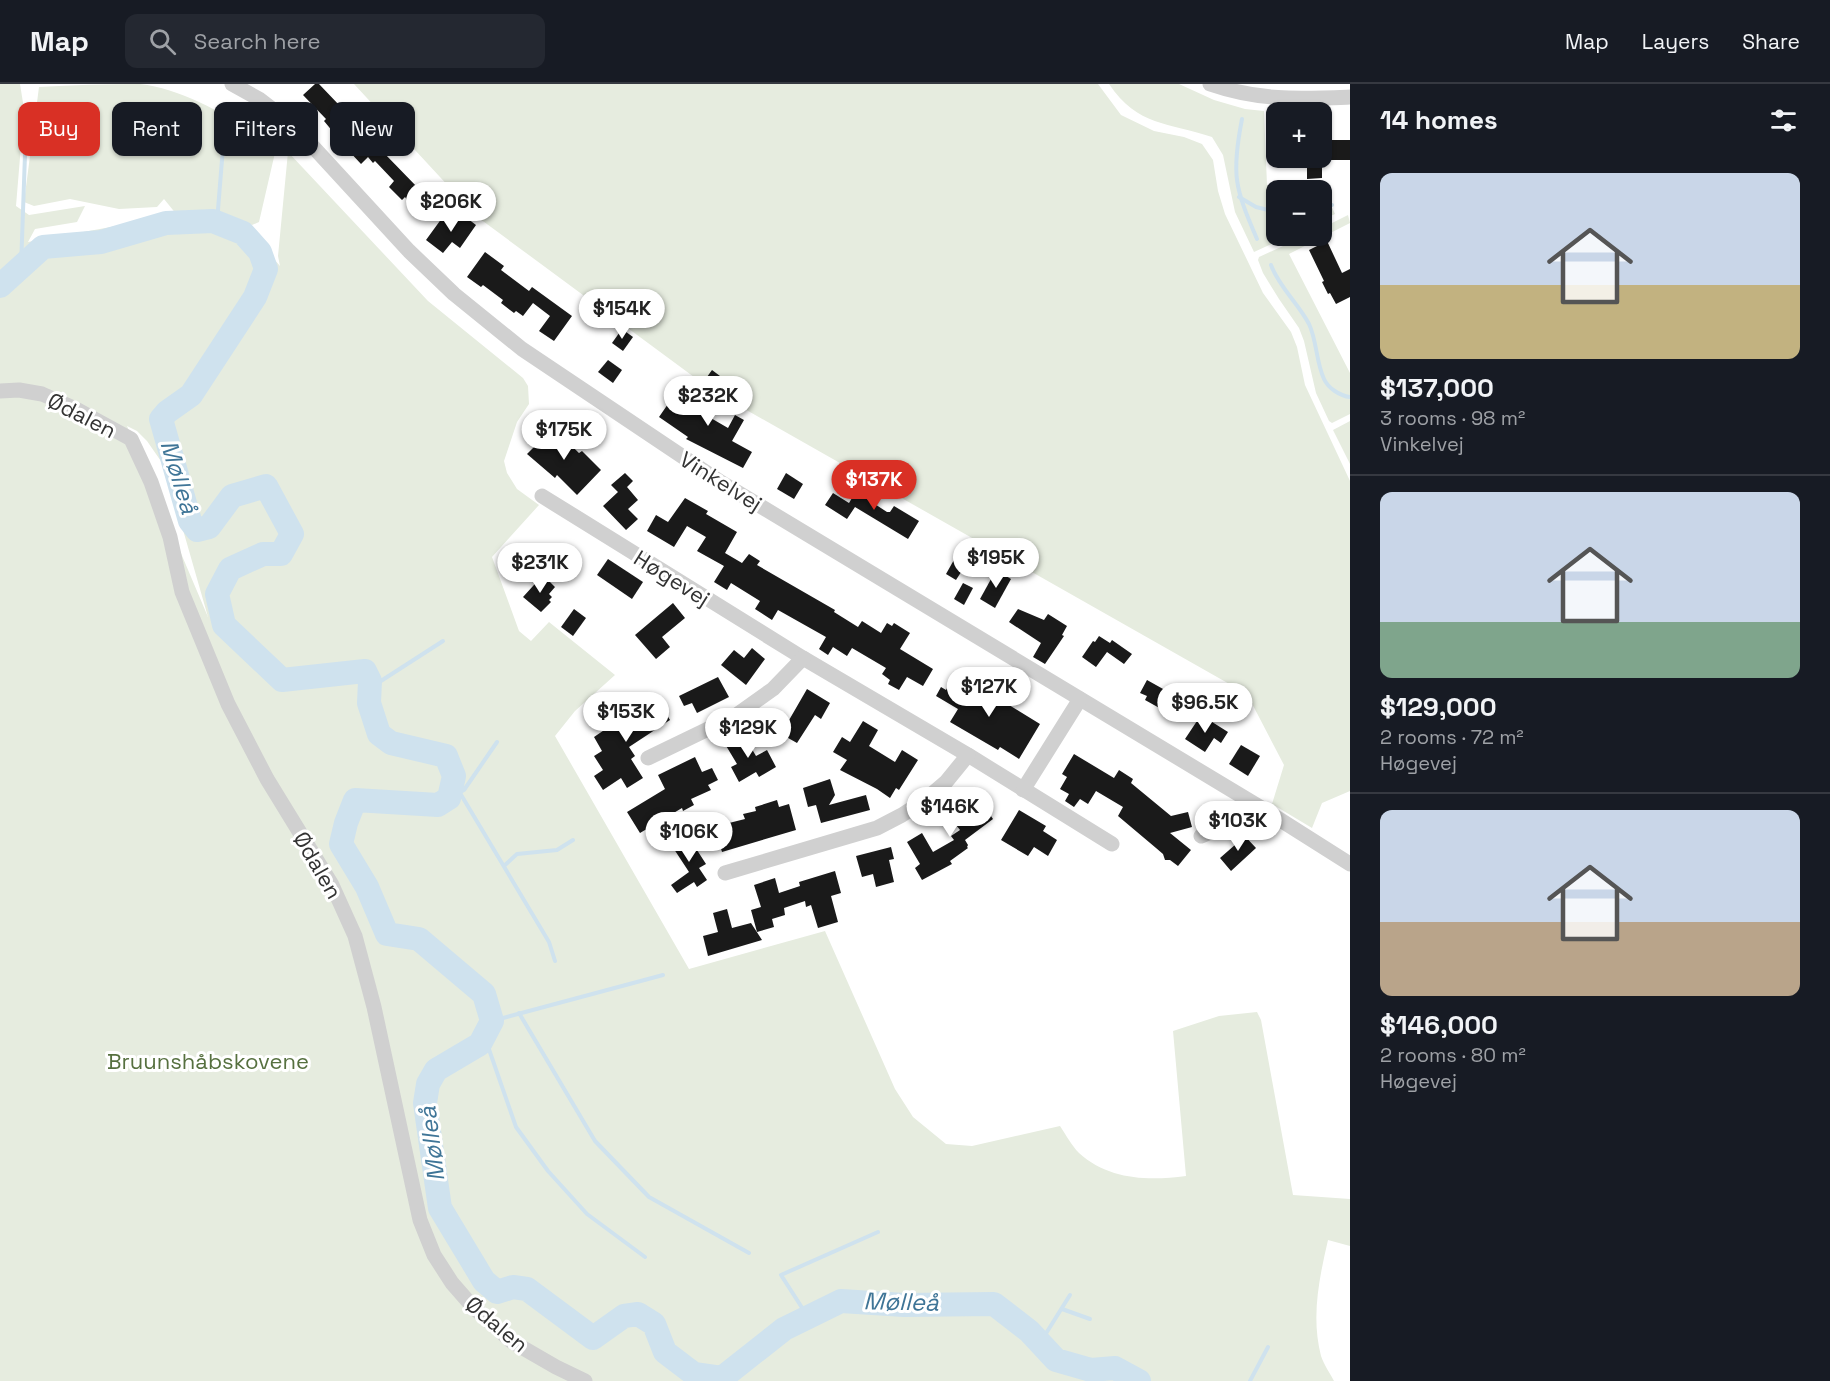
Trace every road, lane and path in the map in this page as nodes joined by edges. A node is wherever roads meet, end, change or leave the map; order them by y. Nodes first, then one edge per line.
1 (232, 84) edge
2 (1217, 85) edge
3 (1350, 98) edge
4 (0, 391) edge
5 (542, 496) dead end
6 (803, 658) junction
7 (1080, 699) junction
8 (968, 755) junction
9 (648, 758) dead end
10 (1023, 790) junction
11 (1263, 809) junction
12 (1201, 836) dead end
13 (1112, 844) dead end
14 (1350, 864) edge
15 (725, 873) dead end
16 (585, 1381) edge

1 - 7 street, Vinkelvej
2 - 3 street
4 - 16 street, Ødalen
5 - 6 street, Høgevej
6 - 8 street, Høgevej
6 - 9 street
7 - 10 street
7 - 11 street, Vinkelvej
8 - 10 street, Høgevej
8 - 15 street
10 - 13 street, Høgevej
11 - 12 street
11 - 14 street, Vinkelvej

